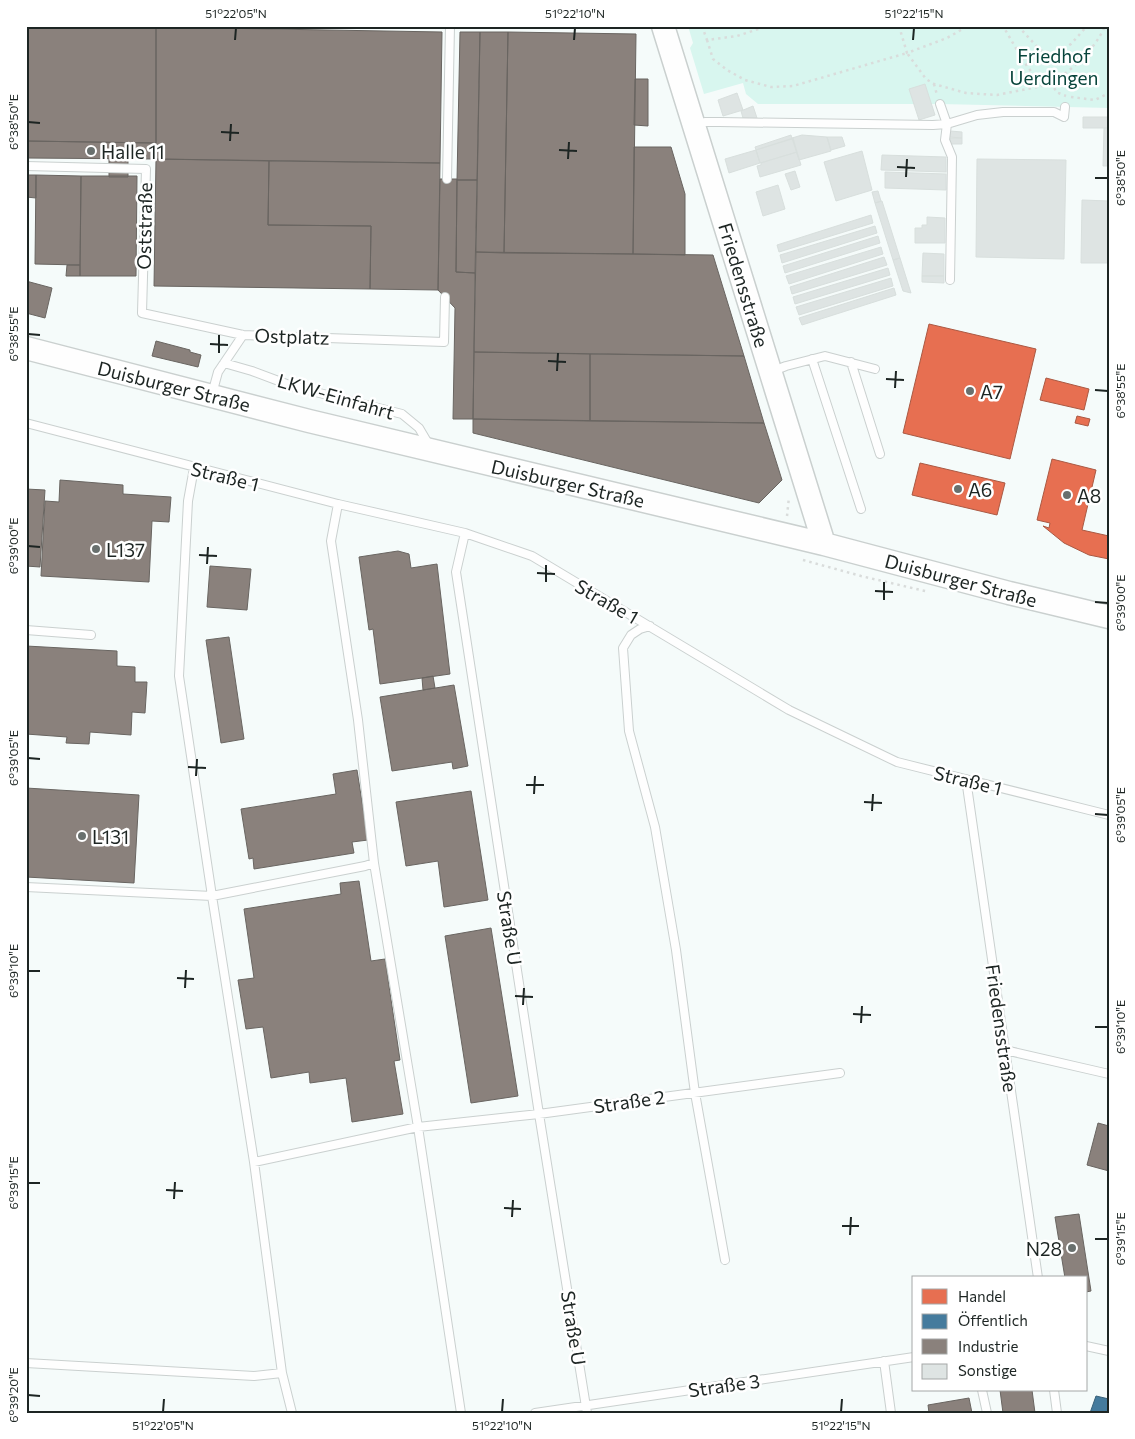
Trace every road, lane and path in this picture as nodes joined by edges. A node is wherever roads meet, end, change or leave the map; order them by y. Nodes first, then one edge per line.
1 (450, 26) edge
2 (663, 26) edge
3 (702, 26) edge
4 (768, 26) edge
5 (899, 26) edge
6 (968, 26) edge
7 (1003, 26) edge
8 (1018, 26) edge
9 (1087, 26) edge
10 (1106, 26) edge
11 (707, 40) junction
12 (907, 53) junction
13 (1052, 82) junction
14 (1042, 86) junction
15 (1109, 93) edge
16 (940, 104) dead end
17 (1065, 107) dead end
18 (948, 124) junction
19 (694, 126) junction
20 (26, 166) edge
21 (447, 179) dead end
22 (950, 280) dead end
23 (445, 297) dead end
24 (142, 313) joint
25 (243, 334) junction
26 (26, 348) edge
27 (812, 359) junction
28 (851, 362) junction
29 (224, 363) junction
30 (875, 369) dead end
31 (771, 372) junction
32 (211, 396) junction
33 (26, 423) edge
34 (433, 450) junction
35 (880, 454) dead end
36 (194, 468) junction
37 (338, 504) junction
38 (861, 508) dead end
39 (465, 533) junction
40 (824, 544) junction
41 (1109, 617) edge
42 (650, 626) junction
43 (26, 630) edge
44 (91, 635) dead end
45 (966, 779) junction
46 (1109, 815) edge
47 (374, 863) junction
48 (26, 887) edge
49 (212, 896) junction
50 (1005, 1050) junction
51 (840, 1073) dead end
52 (1109, 1074) edge
53 (695, 1093) junction
54 (539, 1114) junction
55 (418, 1127) junction
56 (254, 1162) junction
57 (725, 1260) dead end
58 (1038, 1276) edge
59 (1088, 1346) edge
60 (1109, 1351) edge
61 (912, 1357) edge
62 (884, 1361) junction
63 (26, 1363) edge
64 (282, 1372) junction
65 (982, 1392) edge
66 (1054, 1392) edge
67 (587, 1409) edge
68 (292, 1413) edge
69 (461, 1413) edge
70 (535, 1413) edge
71 (890, 1413) edge
72 (987, 1413) edge
73 (1058, 1413) edge

1 - 21 lane
2 - 19 main road, Friedensstraße
3 - 11 path
4 - 11 path
5 - 12 path
6 - 12 path
7 - 14 path
8 - 9 path
10 - 13 path
11 - 12 path
12 - 14 path
13 - 14 path
13 - 15 path
16 - 18 lane
17 - 18 lane
18 - 19 lane
18 - 22 lane
19 - 31 main road, Friedensstraße
20 - 24 lane, Oststraße
23 - 25 lane, Ostplatz
24 - 25 lane, Ostplatz
25 - 29 lane
26 - 32 main road, Duisburger Straße
27 - 28 lane
27 - 31 lane
27 - 38 lane
28 - 30 lane
28 - 35 lane
29 - 32 lane
29 - 34 lane, LKW-Einfahrt
31 - 40 main road, Friedensstraße
32 - 34 main road, Duisburger Straße
33 - 36 lane, Straße 1
34 - 40 main road, Duisburger Straße
36 - 37 lane, Straße 1
36 - 49 lane
37 - 39 lane, Straße 1
37 - 47 lane
39 - 42 lane, Straße 1
39 - 54 lane, Straße U
40 - 41 main road, Duisburger Straße
42 - 45 lane, Straße 1
42 - 53 lane
43 - 44 lane
45 - 46 lane, Straße 1
45 - 50 lane, Friedensstraße
47 - 49 lane
47 - 55 lane
48 - 49 lane
49 - 56 lane
50 - 52 lane
50 - 58 lane, Friedensstraße
51 - 53 lane, Straße 2
53 - 54 lane, Straße 2
53 - 57 lane
54 - 55 lane, Straße 2
54 - 67 lane, Straße U
55 - 56 lane, Straße 2
55 - 69 lane
56 - 64 lane
59 - 60 lane
61 - 62 lane, Straße 3
62 - 67 lane, Straße 3
62 - 71 lane
63 - 64 lane
64 - 68 lane
65 - 72 lane
66 - 73 lane
67 - 70 lane, Straße 3

